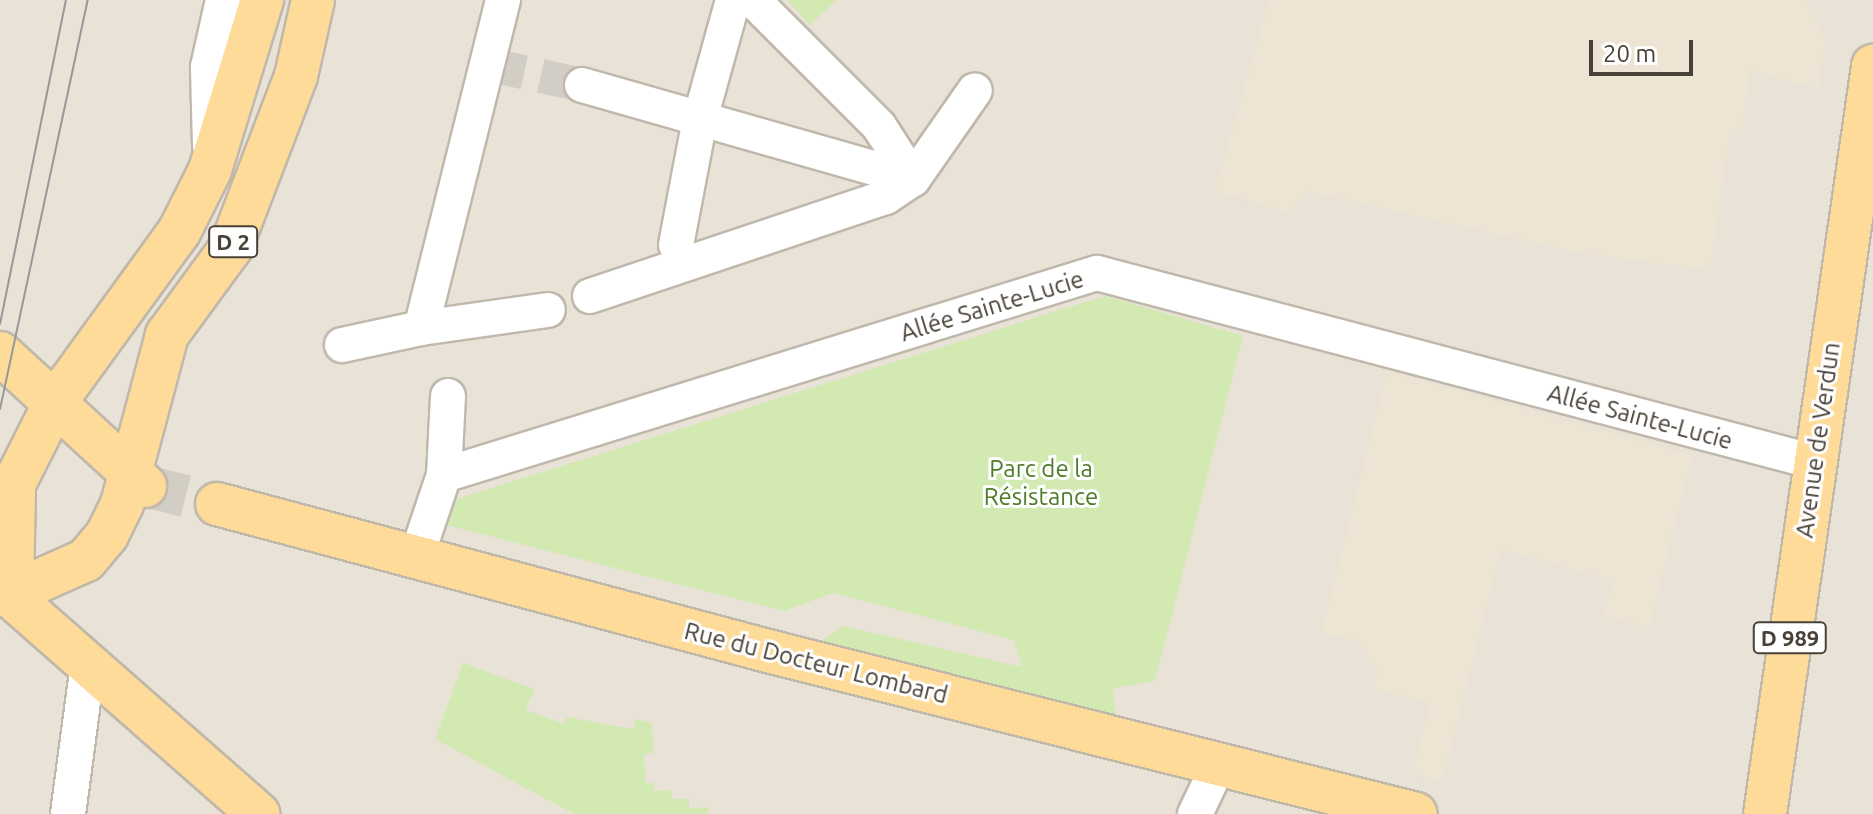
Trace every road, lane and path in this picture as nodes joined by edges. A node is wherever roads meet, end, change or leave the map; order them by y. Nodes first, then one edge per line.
1 (223, 0) edge
2 (262, 0) edge
3 (313, 0) edge
4 (503, 0) edge
5 (733, 0) edge
6 (753, 0) edge
7 (1873, 66) edge
8 (582, 85) tunnel mouth
9 (975, 90) dead end
10 (700, 119) junction
11 (210, 170) junction
12 (913, 179) junction
13 (676, 245) junction
14 (714, 255) junction
15 (646, 280) junction
16 (590, 296) dead end
17 (548, 310) dead end
18 (421, 328) junction
19 (342, 345) dead end
20 (0, 353) edge
21 (448, 396) dead end
22 (56, 401) junction
23 (1815, 462) junction
24 (444, 475) junction
25 (138, 479) junction
26 (217, 504) tunnel mouth
27 (416, 558) junction
28 (6, 590) edge
29 (88, 665) junction
30 (1219, 764) junction
31 (68, 814) edge
32 (258, 814) edge
33 (1195, 814) edge
34 (1416, 814) edge
35 (1765, 814) edge

1 - 11 street
2 - 11 main road, D 2
3 - 25 main road, D 2
4 - 18 street
5 - 10 street
6 - 12 street
7 - 23 main road, Avenue de Verdun / D 989
8 - 10 street
9 - 12 street
10 - 12 street
10 - 13 street
11 - 22 main road, D 2
12 - 14 street
13 - 14 street
13 - 15 street
14 - 15 street
15 - 16 street
17 - 18 street
18 - 19 street
20 - 22 main road
21 - 24 street
22 - 25 main road
22 - 28 main road
23 - 24 street, Allée Sainte-Lucie
23 - 35 main road, Avenue de Verdun / D 989
24 - 27 street
25 - 28 main road
26 - 27 main road, Rue du Docteur Lombard
27 - 30 main road, Rue du Docteur Lombard
28 - 29 main road
29 - 31 street
29 - 32 main road
30 - 33 street
30 - 34 main road, Rue du Docteur Lombard

